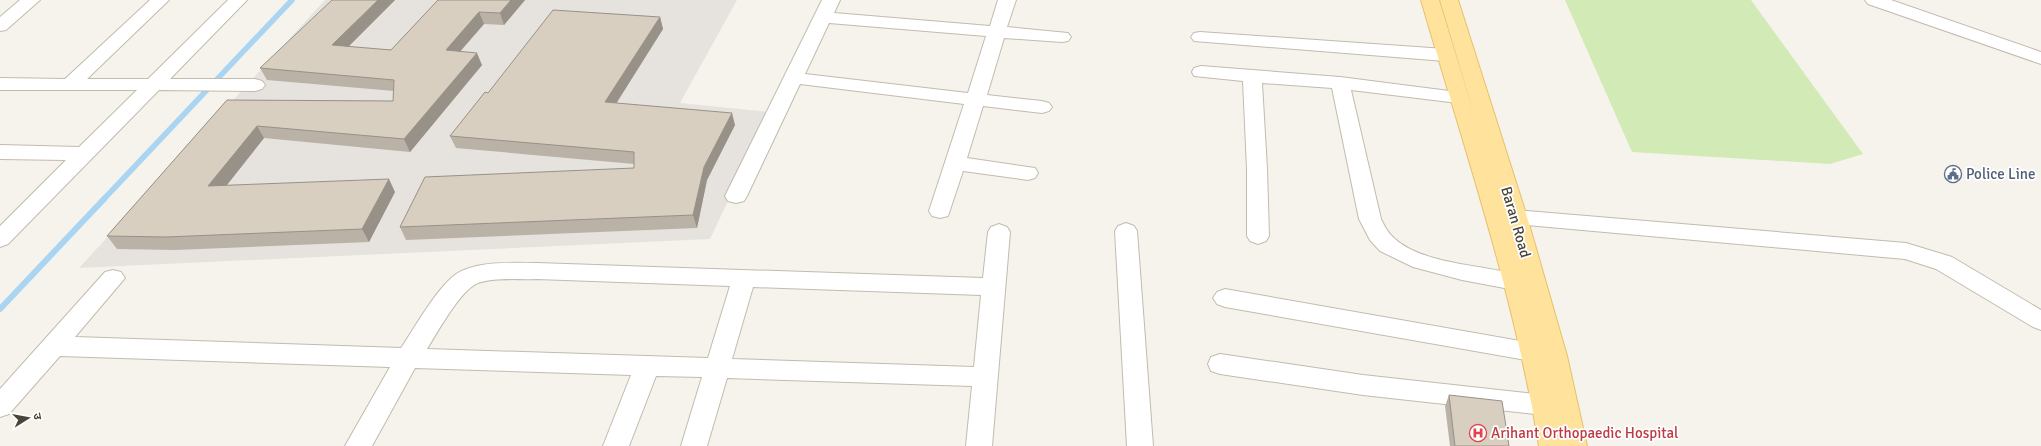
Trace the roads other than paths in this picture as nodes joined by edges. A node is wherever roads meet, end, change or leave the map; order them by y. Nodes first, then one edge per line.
1 (31, 0) edge
2 (160, 0) edge
3 (238, 0) edge
4 (831, 0) edge
5 (1007, 0) edge
6 (1430, 0) edge
7 (1449, 0) edge
8 (1874, 0) edge
9 (1908, 0) edge
10 (823, 17) junction
11 (0, 26) edge
12 (997, 31) junction
13 (1062, 36) dead end
14 (1200, 37) dead end
15 (2041, 44) edge
16 (1445, 55) junction
17 (2041, 58) edge
18 (1201, 72) dead end
19 (1252, 76) junction
20 (793, 78) junction
21 (0, 84) edge
22 (1340, 84) junction
23 (69, 85) junction
24 (156, 85) junction
25 (255, 85) dead end
26 (1458, 97) junction
27 (976, 98) junction
28 (1042, 107) dead end
29 (0, 152) edge
30 (86, 154) junction
31 (956, 163) junction
32 (1028, 173) dead end
33 (736, 196) dead end
34 (940, 211) dead end
35 (1516, 217) junction
36 (5, 229) edge
37 (1126, 231) dead end
38 (999, 232) dead end
39 (1258, 236) dead end
40 (113, 278) dead end
41 (744, 279) junction
42 (1515, 282) junction
43 (994, 287) junction
44 (1225, 298) dead end
45 (2041, 321) edge
46 (52, 346) junction
47 (1531, 351) junction
48 (1555, 356) junction
49 (408, 358) junction
50 (1220, 364) dead end
51 (647, 366) junction
52 (718, 368) junction
53 (985, 377) junction
54 (1545, 405) junction
55 (0, 407) edge
56 (358, 446) edge
57 (616, 446) edge
58 (694, 446) edge
59 (979, 446) edge
60 (1140, 446) edge
61 (1552, 446) edge
62 (1574, 446) edge

1 - 11 street
2 - 23 street
3 - 24 street
4 - 10 street
5 - 12 street
6 - 16 main road, Baran Road
7 - 35 main road, Baran Road
8 - 17 street
9 - 15 street
10 - 12 street
10 - 20 street
12 - 13 street
12 - 27 street
14 - 16 street
16 - 26 main road, Baran Road
18 - 19 street
19 - 22 street
19 - 39 street
20 - 27 street
20 - 33 street
21 - 23 street
22 - 26 street
22 - 42 street
23 - 24 street
24 - 25 street
24 - 30 street
26 - 42 main road, Baran Road
27 - 28 street
27 - 31 street
29 - 30 street
30 - 36 street
31 - 32 street
31 - 34 street
35 - 45 street
35 - 48 main road, Baran Road
37 - 60 street
38 - 43 street
40 - 46 street
41 - 43 street
41 - 49 street
41 - 52 street
42 - 47 main road, Baran Road
43 - 53 street
44 - 47 street
46 - 49 street
46 - 55 street
47 - 48 street
47 - 54 main road, Baran Road
48 - 62 main road, Baran Road
49 - 51 street
49 - 56 street
50 - 54 street
51 - 52 street
51 - 57 street
52 - 53 street
52 - 58 street
53 - 59 street
54 - 61 main road, Baran Road

